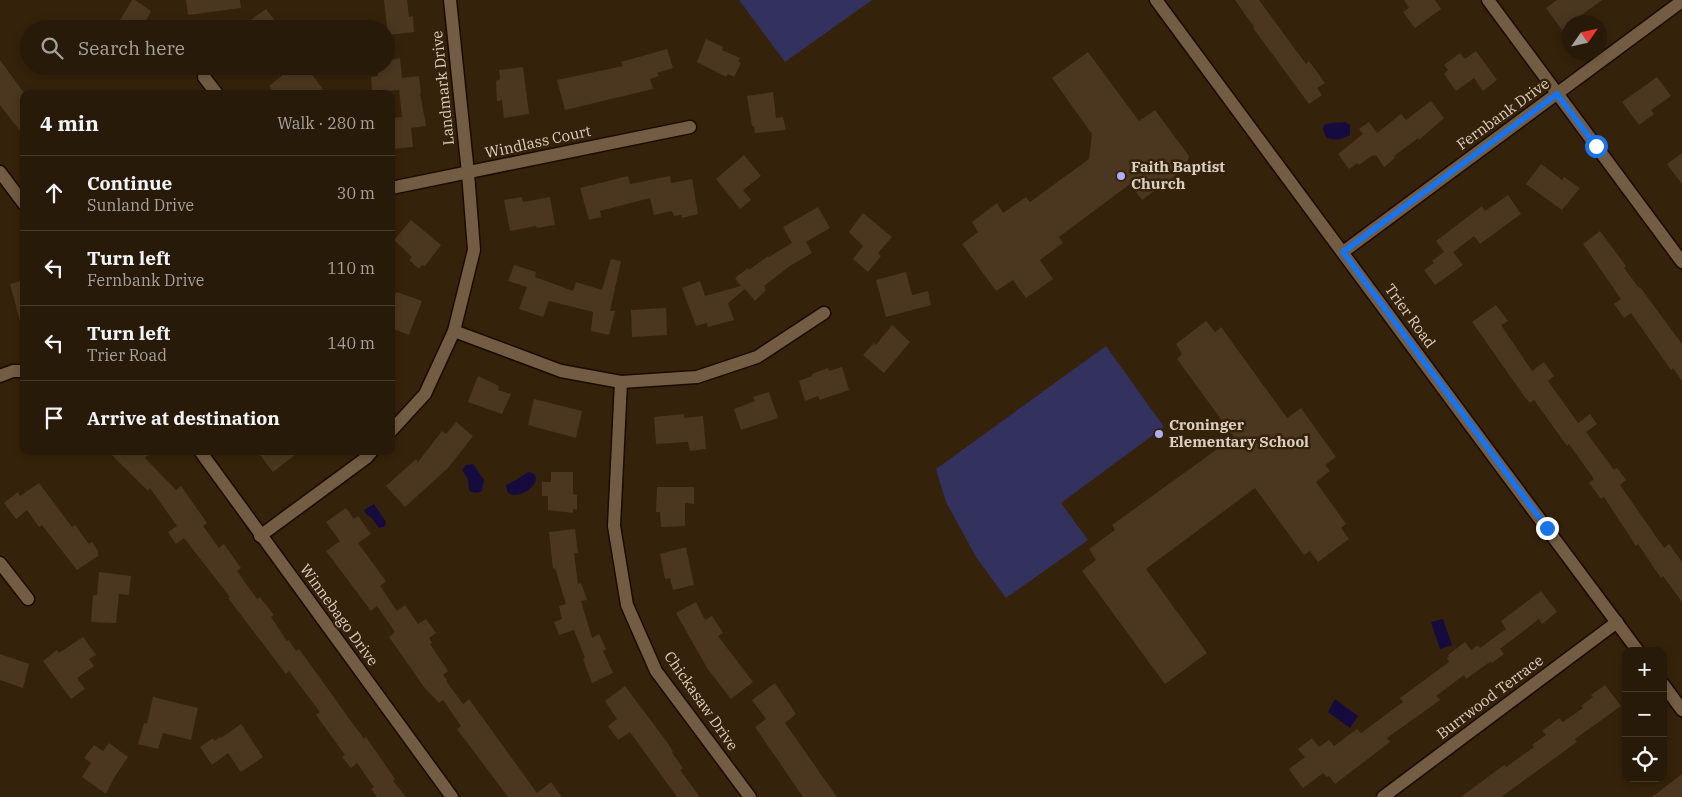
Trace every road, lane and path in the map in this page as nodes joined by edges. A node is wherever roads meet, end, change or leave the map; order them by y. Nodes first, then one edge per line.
1 (450, 0) edge
2 (1156, 0) edge
3 (1488, 0) edge
4 (1682, 2) edge
5 (204, 77) dead end
6 (214, 90) edge
7 (1557, 94) junction
8 (690, 127) dead end
9 (0, 172) edge
10 (468, 173) junction
11 (395, 187) edge
12 (20, 199) edge
13 (1343, 252) junction
14 (1682, 262) edge
15 (824, 313) dead end
16 (454, 330) junction
17 (20, 371) edge
18 (0, 376) edge
19 (621, 382) junction
20 (395, 427) edge
21 (203, 455) edge
22 (369, 455) edge
23 (260, 536) junction
24 (0, 563) edge
25 (28, 599) dead end
26 (1617, 622) junction
27 (1635, 647) edge
28 (1667, 689) edge
29 (1682, 710) edge
30 (452, 797) edge
31 (750, 797) edge
32 (1383, 797) edge

1 - 10 street, Landmark Drive
2 - 13 street, Trier Road
3 - 7 street
4 - 7 street, Fernbank Drive
5 - 6 street
7 - 13 street, Fernbank Drive
7 - 14 street
8 - 10 street, Windlass Court
9 - 12 street
10 - 11 street, Windlass Court
10 - 16 street, Landmark Drive
13 - 26 street, Trier Road
15 - 19 street
16 - 19 street
16 - 20 street, Landmark Drive
17 - 18 street
19 - 31 street, Chickasaw Drive
21 - 23 street, Winnebago Drive
22 - 23 street
23 - 30 street, Winnebago Drive
24 - 25 street
26 - 27 street, Trier Road
26 - 32 street, Burrwood Terrace
28 - 29 street

